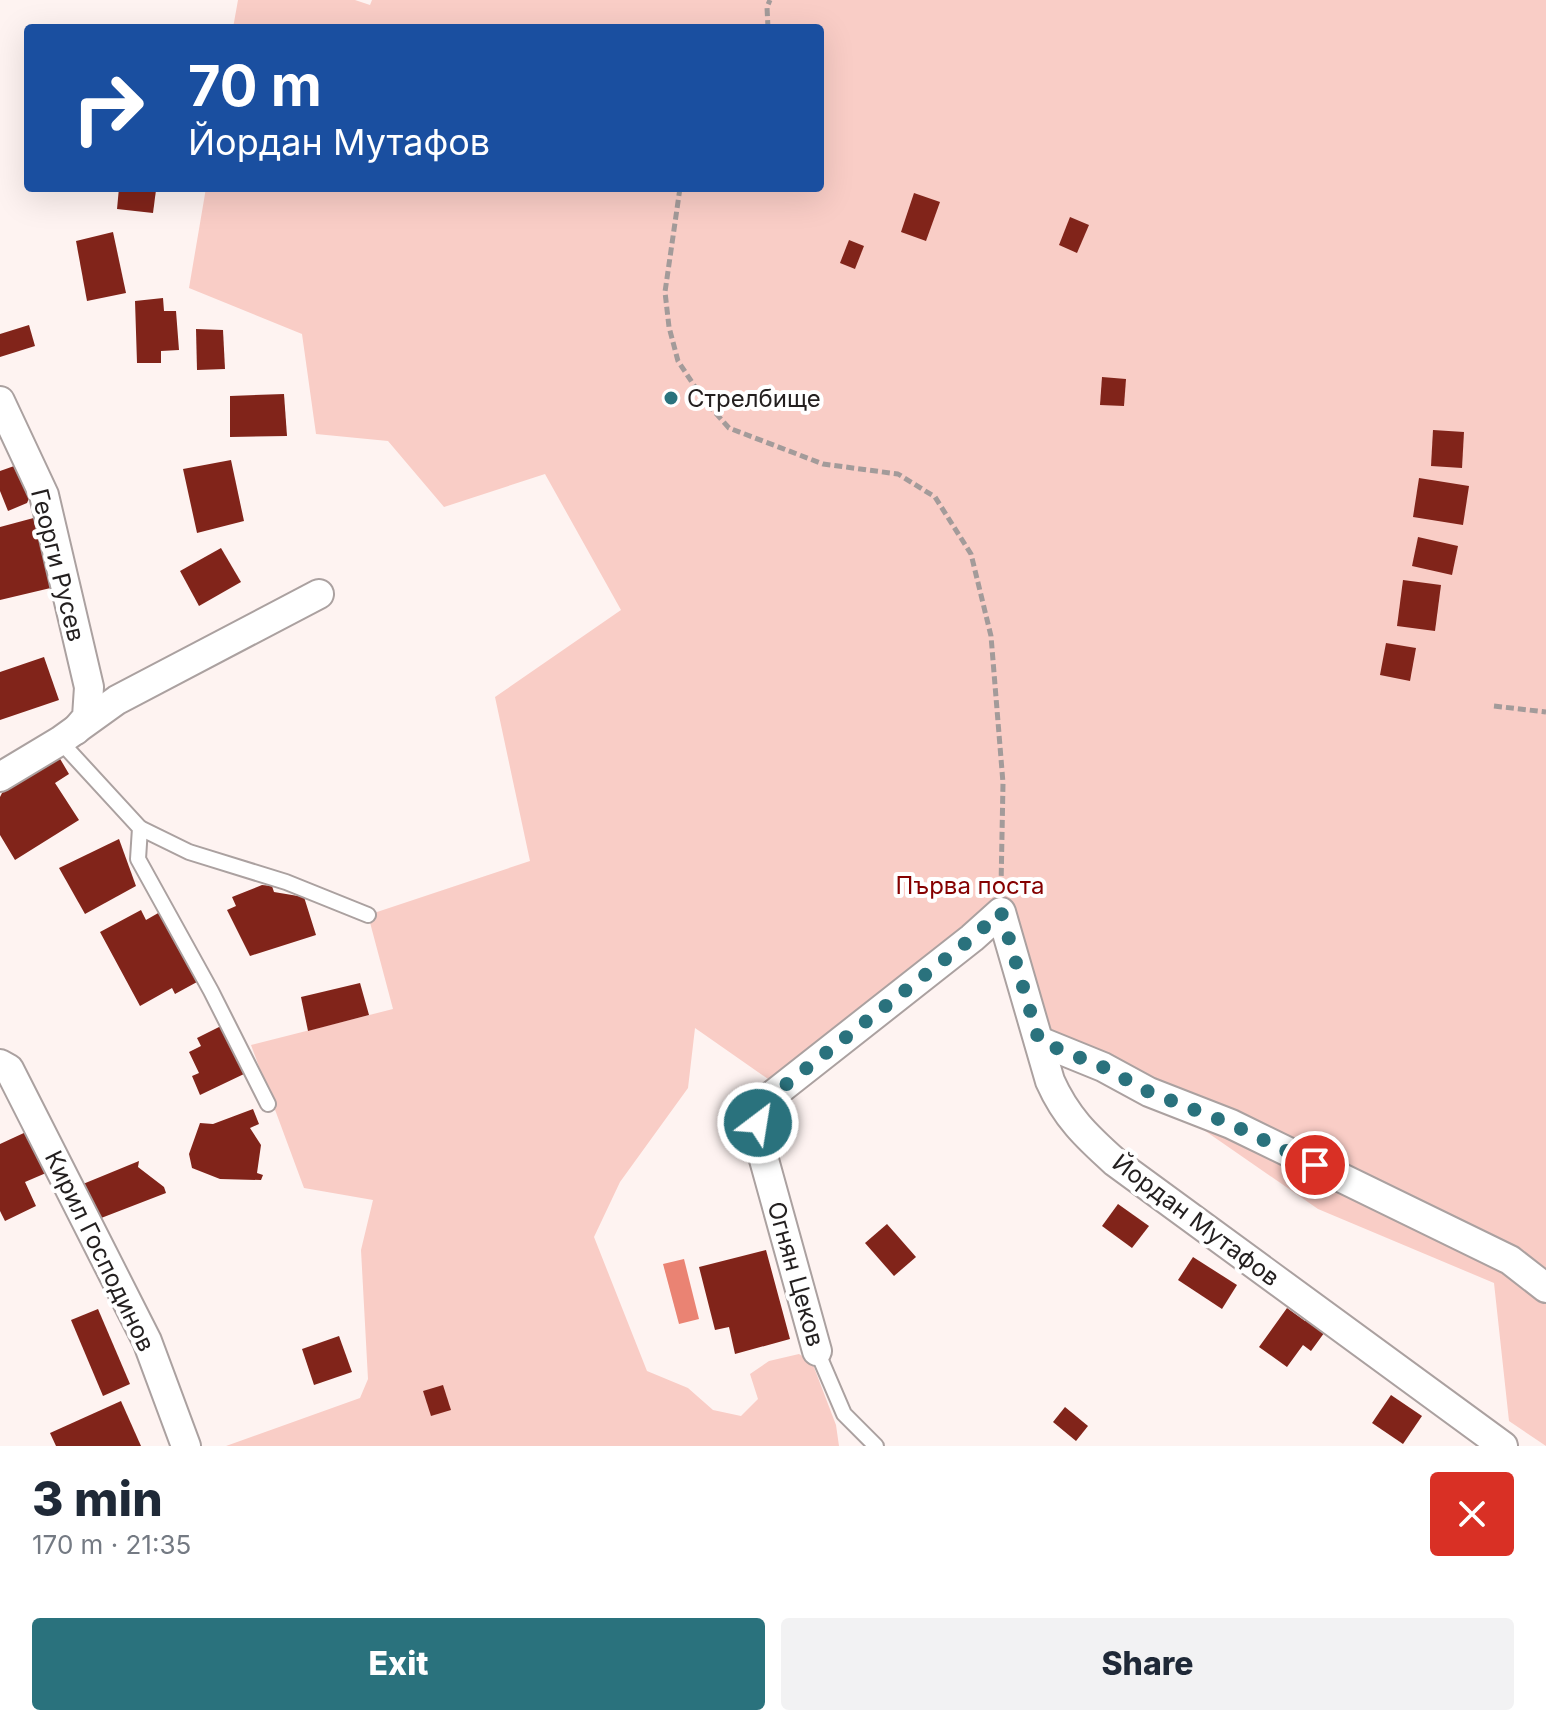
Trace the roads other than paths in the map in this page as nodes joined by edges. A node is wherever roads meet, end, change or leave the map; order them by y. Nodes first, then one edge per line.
1 (0, 401) edge
2 (319, 594) dead end
3 (67, 736) junction
4 (0, 777) edge
5 (140, 828) junction
6 (1001, 912) joint
7 (368, 915) dead end
8 (1039, 1041) junction
9 (0, 1064) edge
10 (268, 1104) dead end
11 (1546, 1288) edge
12 (817, 1351) joint
13 (186, 1446) edge
14 (876, 1446) edge
15 (1503, 1446) edge

1 - 3 street, Георги Русев
2 - 3 street
3 - 4 street
3 - 5 lane
5 - 7 lane
5 - 10 lane
6 - 8 street, Йордан Мутафов
6 - 12 street, Огнян Цеков
8 - 11 street
8 - 15 street, Йордан Мутафов
9 - 13 street, Кирил Господинов
12 - 14 lane, Огнян Цеков

